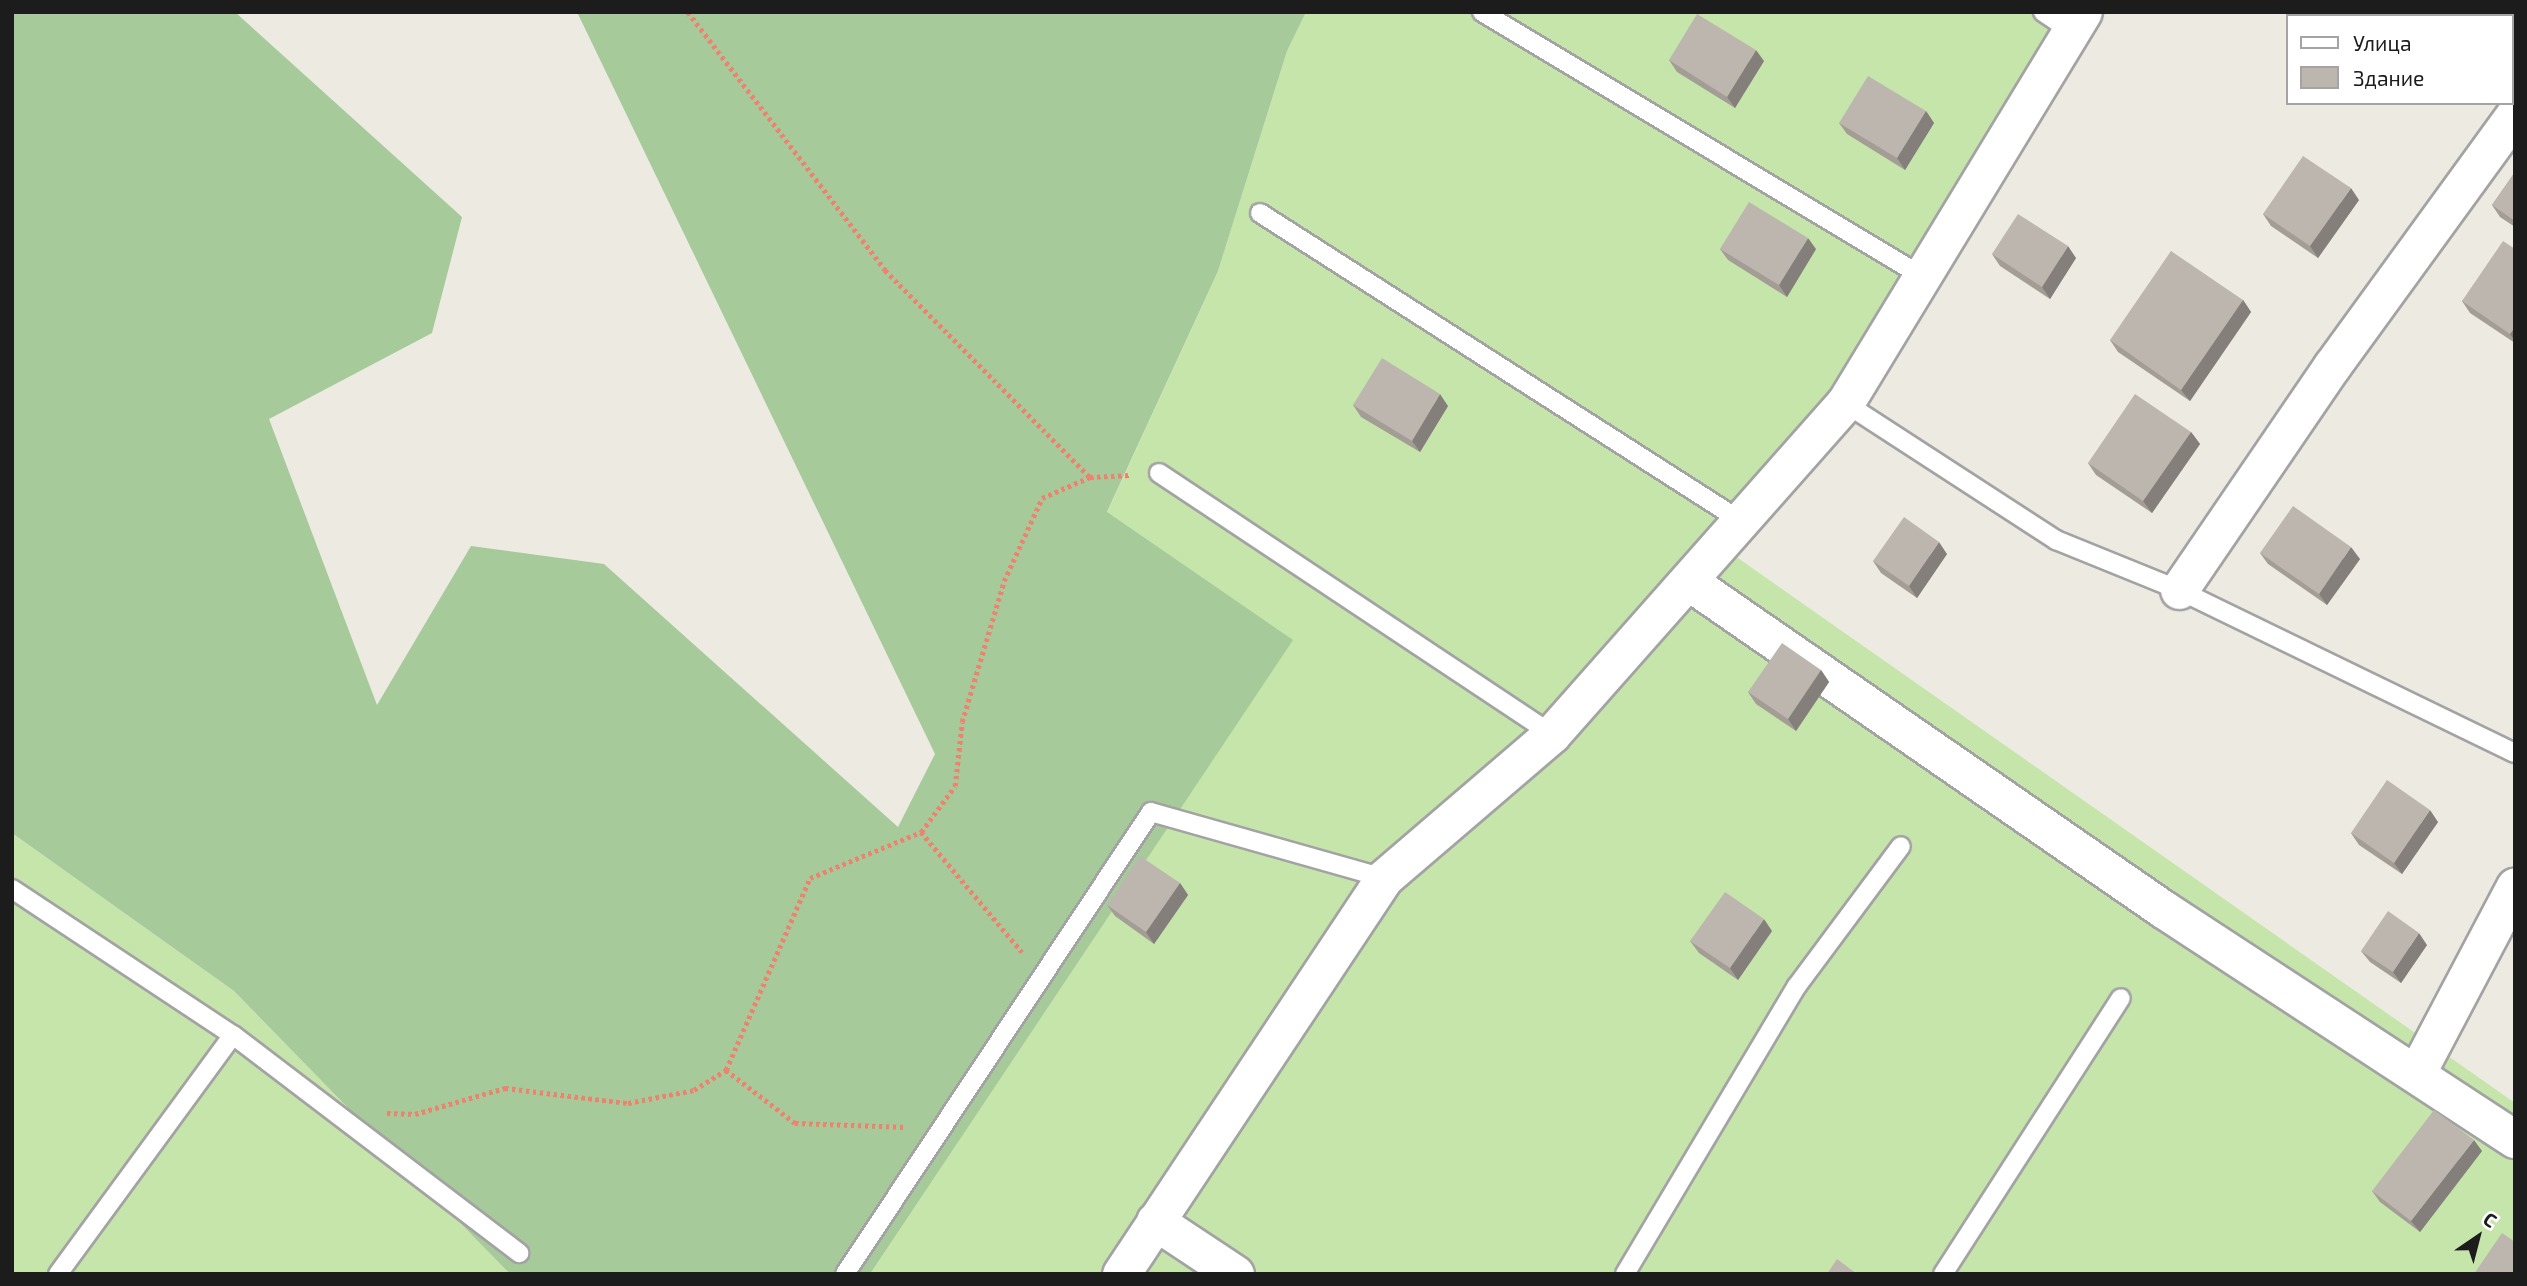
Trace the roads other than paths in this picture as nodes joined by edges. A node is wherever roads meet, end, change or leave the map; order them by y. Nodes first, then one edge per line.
1 (1482, 12) edge
2 (2066, 18) edge
3 (2515, 114) edge
4 (1260, 214) dead end
5 (1920, 275) junction
6 (1845, 404) junction
7 (1159, 473) road end
8 (1741, 521) junction
9 (1688, 580) junction
10 (2179, 590) junction
11 (1552, 734) junction
12 (2515, 753) edge
13 (1901, 846) dead end
14 (1384, 878) junction
15 (2515, 886) edge
16 (12, 889) edge
17 (2122, 998) dead end
18 (233, 1035) junction
19 (2416, 1074) junction
20 (2515, 1139) edge
21 (1155, 1221) junction
22 (519, 1253) dead end
23 (58, 1274) edge
24 (845, 1274) edge
25 (1121, 1274) edge
26 (1235, 1274) edge
27 (1626, 1274) edge
28 (1943, 1274) edge

1 - 5 lane
2 - 5 street
3 - 10 street
4 - 8 lane
5 - 6 street
6 - 8 street
6 - 10 lane
7 - 11 lane
8 - 9 street
9 - 11 street
9 - 19 street
10 - 12 lane
11 - 14 street
13 - 27 lane
14 - 21 street
14 - 24 lane
15 - 19 street
16 - 18 lane
17 - 28 lane
18 - 22 lane
18 - 23 lane
19 - 20 street
21 - 25 street
21 - 26 street

